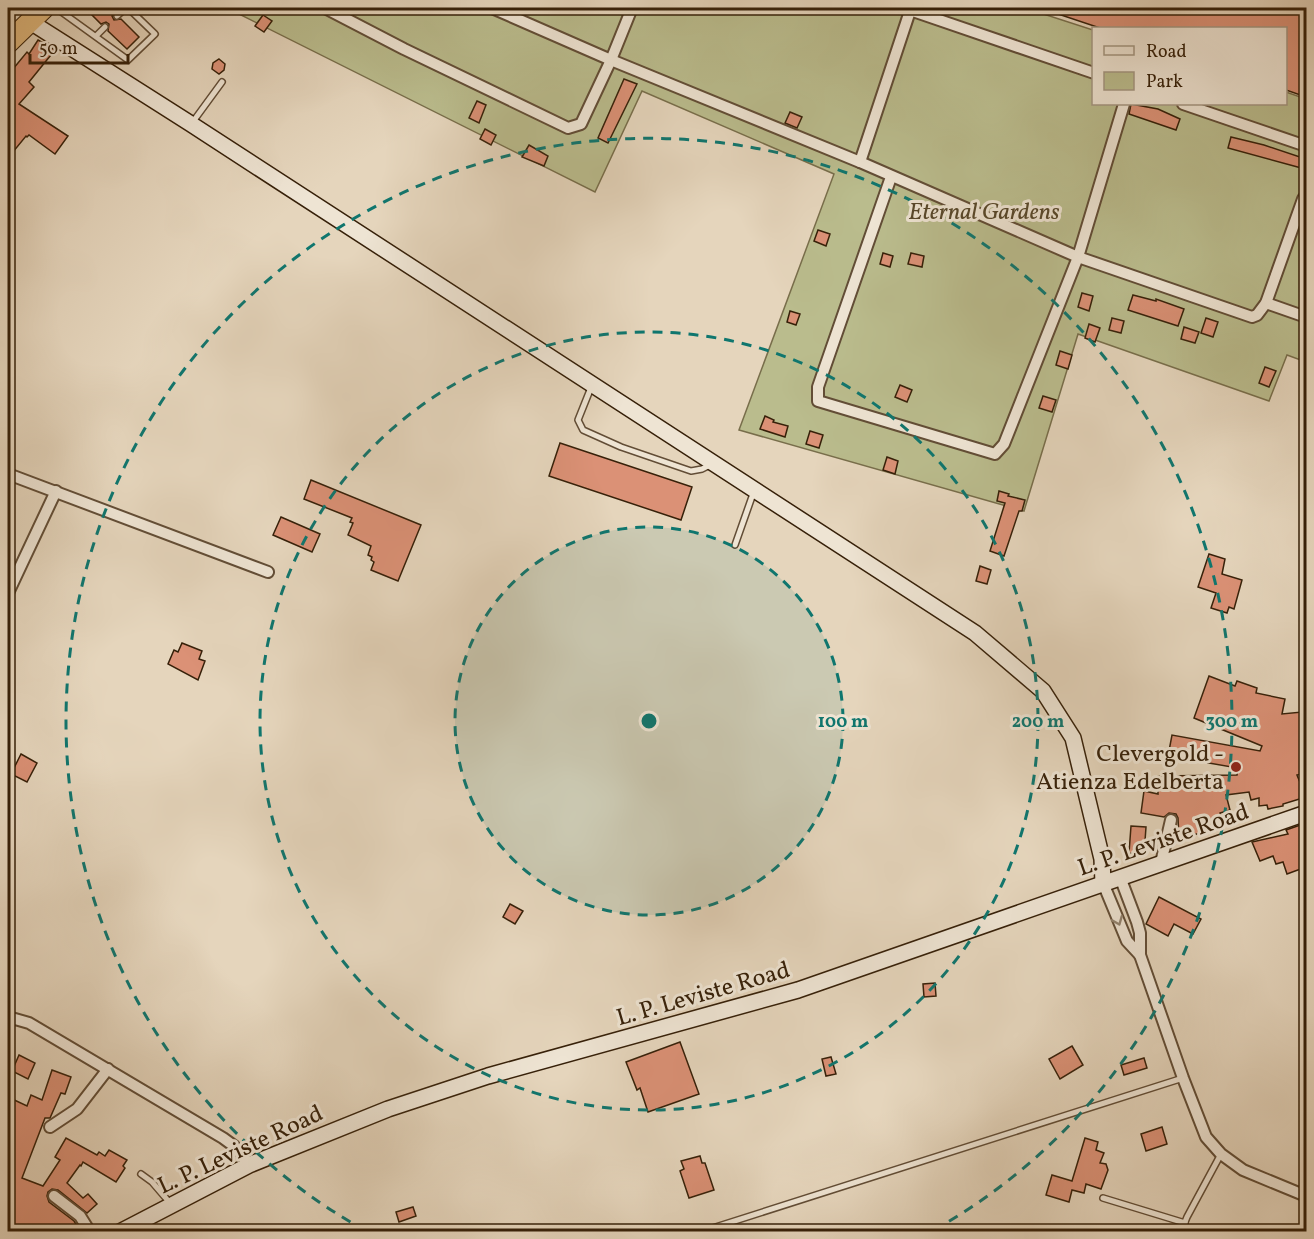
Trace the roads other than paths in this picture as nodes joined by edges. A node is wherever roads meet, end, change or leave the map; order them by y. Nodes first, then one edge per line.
1 (44, 8) edge
2 (56, 8) edge
3 (127, 8) edge
4 (325, 8) edge
5 (492, 8) edge
6 (632, 8) edge
7 (908, 8) edge
8 (117, 16) dead end
9 (29, 21) junction
10 (105, 27) dead end
11 (96, 36) junction
12 (8, 43) edge
13 (611, 60) junction
14 (1092, 72) edge
15 (222, 82) dead end
16 (1124, 105) edge
17 (1186, 105) edge
18 (191, 124) junction
19 (1306, 146) edge
20 (860, 162) junction
21 (891, 177) junction
22 (1306, 195) edge
23 (1078, 257) junction
24 (1266, 303) junction
25 (1306, 317) edge
26 (593, 384) junction
27 (713, 462) junction
28 (8, 474) edge
29 (755, 489) junction
30 (56, 491) junction
31 (735, 545) dead end
32 (268, 572) dead end
33 (8, 593) edge
34 (1306, 813) edge
35 (1171, 820) dead end
36 (1102, 860) junction
37 (1161, 863) junction
38 (1120, 877) junction
39 (1103, 883) junction
40 (1140, 956) junction
41 (8, 1017) edge
42 (108, 1069) junction
43 (1183, 1078) junction
44 (50, 1127) dead end
45 (1221, 1154) junction
46 (249, 1166) junction
47 (141, 1174) dead end
48 (54, 1196) dead end
49 (1306, 1196) edge
50 (1103, 1198) dead end
51 (171, 1205) junction
52 (1185, 1223) junction
53 (90, 1232) edge
54 (120, 1232) edge
55 (700, 1232) edge
56 (1181, 1232) edge

1 - 9 highway
2 - 11 lane
3 - 8 lane
3 - 11 lane
4 - 13 street
5 - 13 street
6 - 13 street
7 - 14 street
7 - 20 street
9 - 12 highway
9 - 18 street
10 - 11 lane
13 - 20 street
15 - 18 lane
16 - 23 street
17 - 19 street
18 - 26 street
20 - 21 street
21 - 23 street
21 - 23 street
22 - 24 street
23 - 24 street
24 - 25 street
26 - 27 street
26 - 27 lane
27 - 29 street
28 - 30 street
29 - 31 lane
29 - 36 street
30 - 32 street
30 - 33 street
34 - 37 street, L. P. Leviste Road
35 - 37 street
36 - 38 street
36 - 39 street
37 - 38 street, L. P. Leviste Road
38 - 39 street, L. P. Leviste Road
38 - 40 street
39 -> 40 street
39 - 46 street, L. P. Leviste Road
40 - 43 street
41 - 42 street
42 - 44 street
42 - 46 street
43 - 45 street
43 - 55 lane
45 - 49 street
45 - 52 lane
46 - 51 street, L. P. Leviste Road
47 - 51 lane
48 - 53 street
50 - 52 lane
51 - 54 street, L. P. Leviste Road
52 - 56 lane

